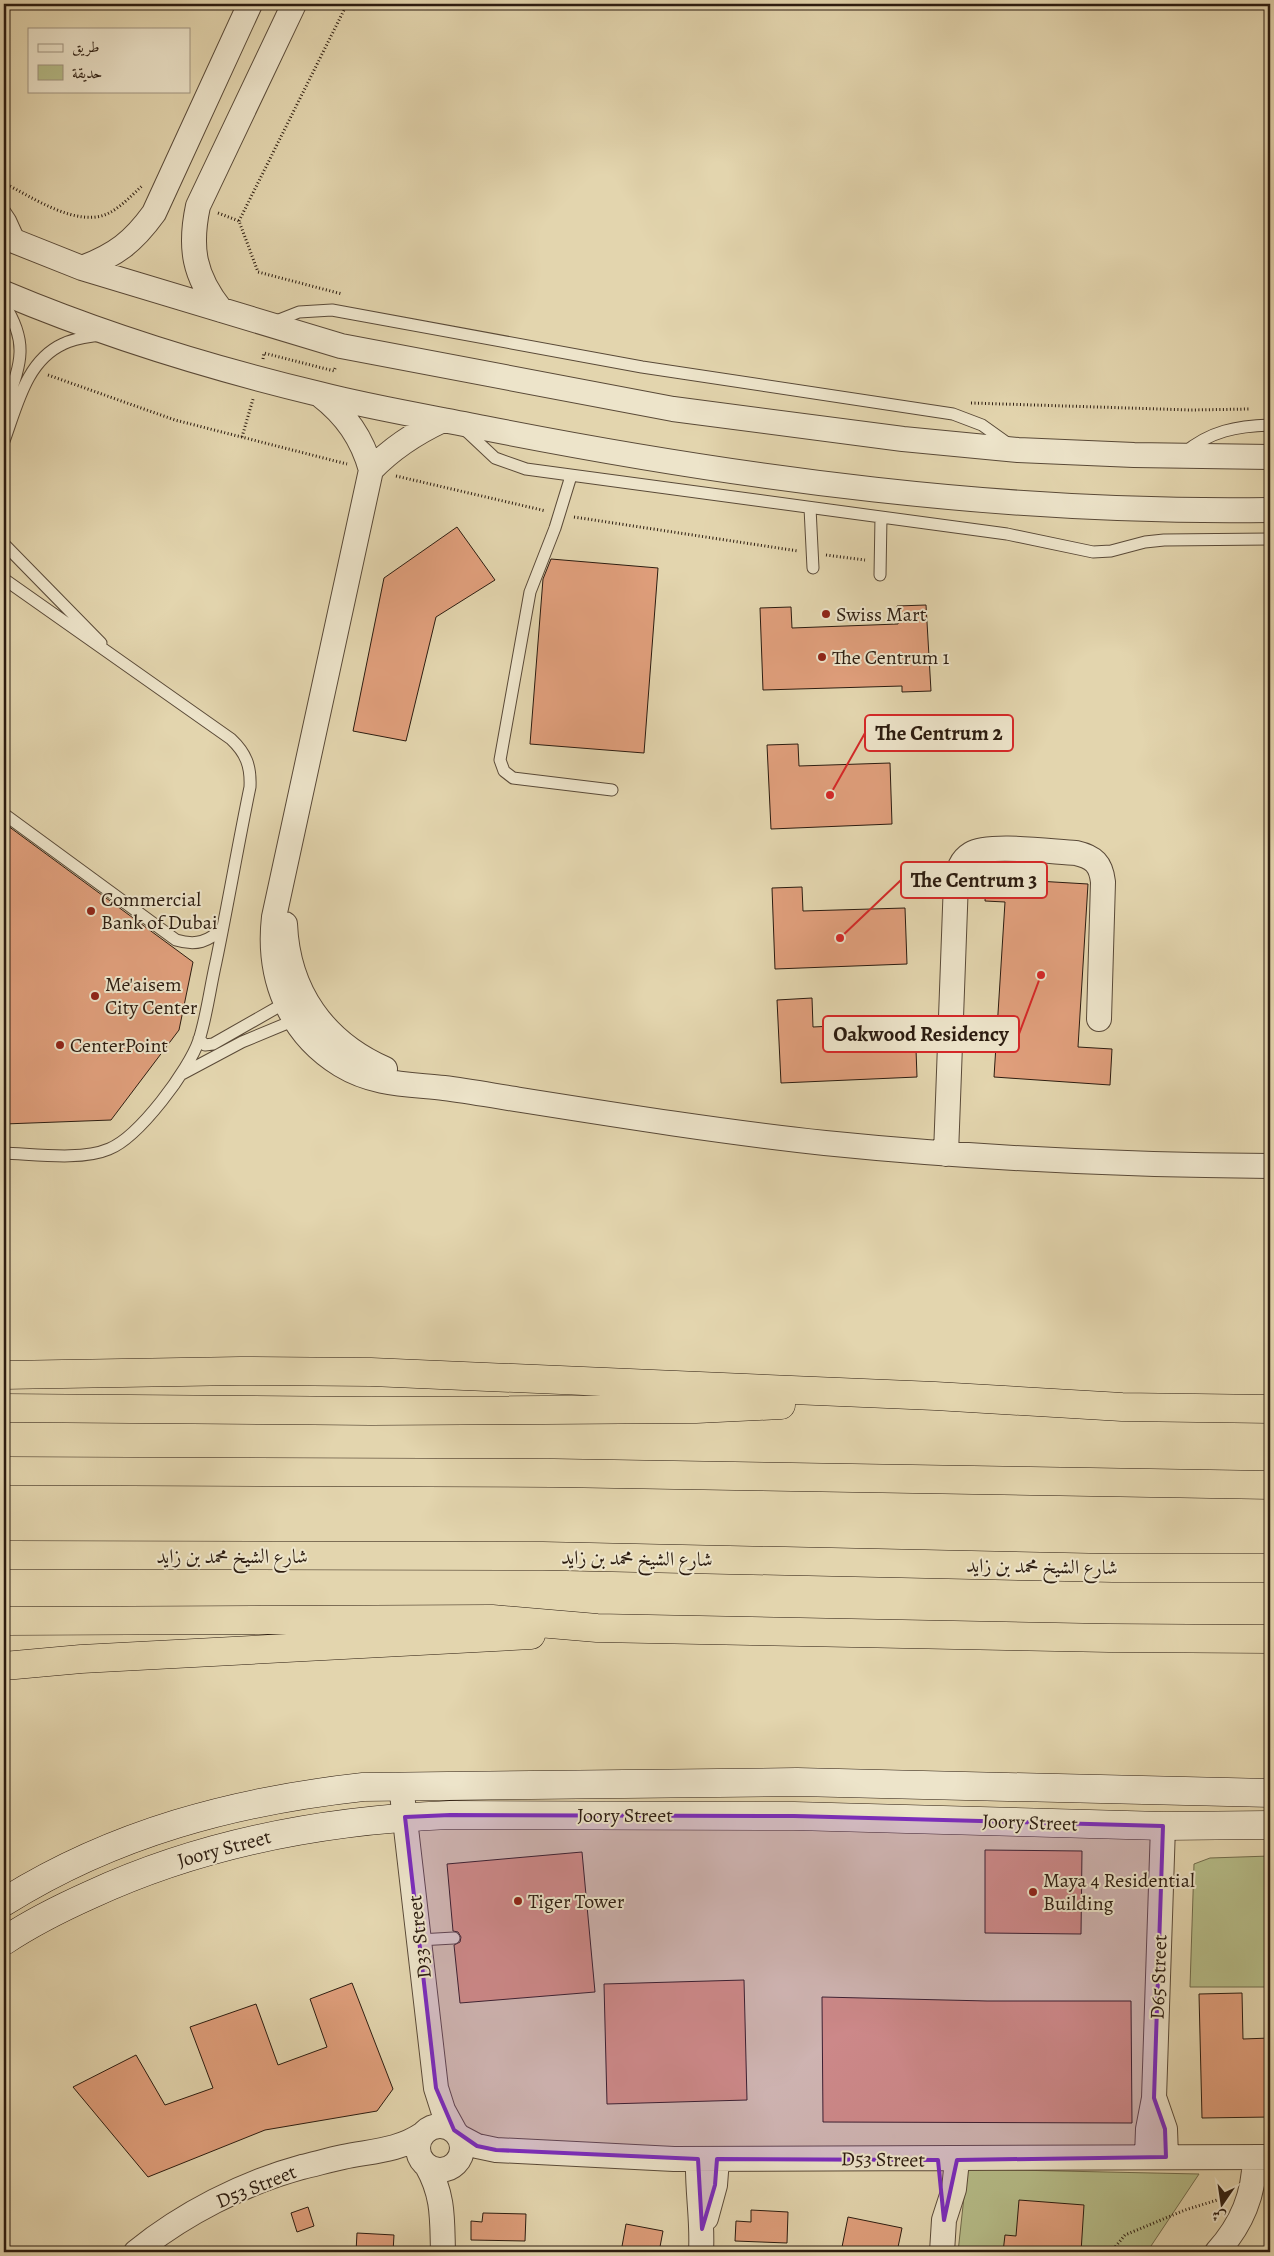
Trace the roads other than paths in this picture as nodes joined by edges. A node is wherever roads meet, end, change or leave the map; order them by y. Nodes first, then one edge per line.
1 (250, 4) edge
2 (294, 4) edge
3 (4, 210) edge
4 (13, 241) edge
5 (82, 268) junction
6 (4, 293) edge
7 (4, 304) edge
8 (221, 310) junction
9 (269, 324) junction
10 (110, 334) junction
11 (320, 394) junction
12 (4, 410) edge
13 (450, 421) junction
14 (1270, 425) edge
15 (4, 440) edge
16 (1018, 450) junction
17 (1181, 456) junction
18 (1270, 457) edge
19 (371, 470) junction
20 (571, 476) junction
21 (810, 508) junction
22 (1270, 510) edge
23 (881, 517) junction
24 (1270, 538) edge
25 (4, 544) edge
26 (813, 568) dead end
27 (880, 575) dead end
28 (4, 578) edge
29 (110, 653) junction
30 (612, 790) dead end
31 (4, 814) edge
32 (285, 870) junction
33 (223, 927) junction
34 (290, 1012) junction
35 (1099, 1019) dead end
36 (199, 1039) junction
37 (181, 1075) junction
38 (443, 1088) junction
39 (4, 1153) edge
40 (946, 1154) junction
41 (1270, 1166) edge
42 (4, 1376) edge
43 (935, 1396) junction
44 (4, 1408) edge
45 (1270, 1409) edge
46 (4, 1471) edge
47 (1270, 1485) edge
48 (4, 1555) edge
49 (1270, 1568) edge
50 (4, 1621) edge
51 (597, 1628) junction
52 (1270, 1639) edge
53 (4, 1666) edge
54 (401, 1785) junction
55 (1270, 1793) edge
56 (1270, 1808) edge
57 (405, 1816) junction
58 (1270, 1825) edge
59 (1163, 1826) junction
60 (4, 1902) edge
61 (454, 1938) dead end
62 (419, 1940) junction
63 (4, 1941) edge
64 (436, 2088) junction
65 (424, 2133) junction
66 (457, 2134) junction
67 (388, 2150) junction
68 (496, 2150) junction
69 (1156, 2157) junction
70 (1263, 2157) edge
71 (707, 2159) junction
72 (948, 2160) junction
73 (425, 2164) junction
74 (456, 2165) junction
75 (442, 2205) junction
76 (701, 2241) edge
77 (140, 2251) edge
78 (443, 2252) edge
79 (942, 2252) edge
80 (1217, 2252) edge

1 - 5 street
2 - 8 street
3 - 4 lane
4 - 5 street
5 - 8 street
6 - 10 street
7 - 12 lane
8 - 9 street
9 - 16 street
9 - 16 lane
10 - 11 street
10 - 15 lane
11 - 13 street
11 - 19 street
13 - 19 street
13 - 20 lane
13 - 22 street
14 - 17 lane
16 - 17 street
17 - 18 street
19 - 32 street
20 - 21 lane
20 - 30 lane
21 - 23 lane
21 - 26 lane
23 - 24 lane
23 - 27 lane
25 - 29 lane
28 - 29 lane
29 - 33 lane
31 - 33 lane
32 - 34 street
32 - 38 street
33 - 36 lane
34 - 36 lane
34 - 37 lane
34 - 38 street
35 - 40 street
36 - 37 lane
37 - 39 lane
38 - 40 street
40 - 41 street
42 - 43 highway
43 - 44 highway
43 - 45 highway
46 - 47 highway
48 - 49 highway, شارع الشيخ محمد بن زايد
50 - 51 highway
51 - 52 highway
51 - 53 highway
54 - 55 street, Joory Street
54 - 57 street, D33 Street
54 - 60 street, Joory Street
56 - 59 street
57 - 59 street, Joory Street
57 - 62 street, D33 Street
57 - 63 street, Joory Street
58 - 59 street, Joory Street
59 - 69 street, D65 Street
61 - 62 lane
62 - 64 street, D33 Street
64 - 65 street, D33 Street
64 - 66 street, D33 Street
65 - 66 street
65 - 67 street, D53 Street
65 - 73 street
66 - 68 street, D53 Street
66 - 74 street
67 - 73 street, D53 Street
67 - 77 street, D53 Street
68 - 71 street, D53 Street
68 - 74 street, D53 Street
69 - 70 street, D53 Street
69 - 72 street, D53 Street
70 - 80 street
71 - 72 street, D53 Street
71 - 76 street
72 - 79 street
73 - 74 street
73 - 75 street
74 - 75 street
75 - 78 street

